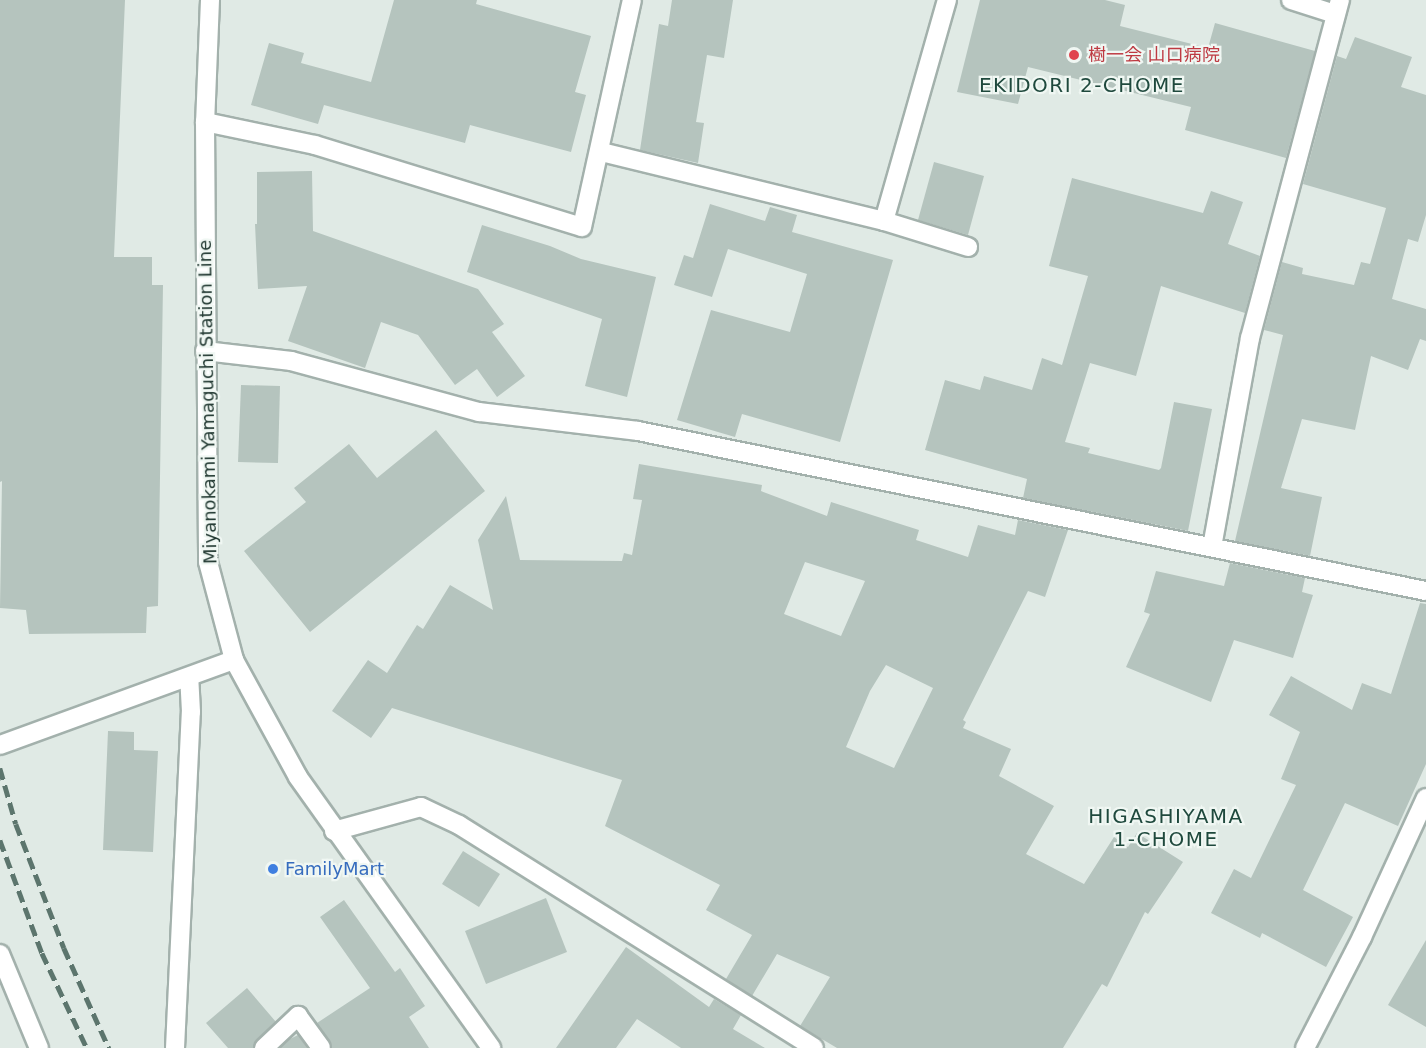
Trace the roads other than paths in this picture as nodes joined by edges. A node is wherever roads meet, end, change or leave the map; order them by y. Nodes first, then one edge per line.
1 (210, 0) edge
2 (632, 0) edge
3 (947, 0) edge
4 (1291, 0) edge
5 (1337, 7) edge
6 (205, 122) junction
7 (601, 152) junction
8 (884, 222) junction
9 (968, 247) dead end
10 (205, 351) junction
11 (1212, 547) junction
12 (1426, 591) edge
13 (234, 660) junction
14 (189, 676) junction
15 (0, 745) edge
16 (1426, 798) edge
17 (334, 831) junction
18 (0, 954) edge
19 (39, 1048) edge
20 (175, 1048) edge
21 (264, 1048) edge
22 (321, 1048) edge
23 (490, 1048) edge
24 (814, 1048) edge
25 (1305, 1048) edge

1 - 6 street, Miyanokami Yamaguchi Station Line
2 - 7 street
3 - 8 street
4 - 5 street
5 - 11 street
6 - 7 street
6 - 10 street, Miyanokami Yamaguchi Station Line
7 - 8 street
8 - 9 street
10 - 11 street
10 - 13 street, Miyanokami Yamaguchi Station Line
11 - 12 street
13 - 14 street
13 - 17 street, Miyanokami Yamaguchi Station Line
14 - 15 street
14 - 20 street
16 - 25 street
17 - 23 street, Miyanokami Yamaguchi Station Line
17 - 24 street
18 - 19 street
21 - 22 street

